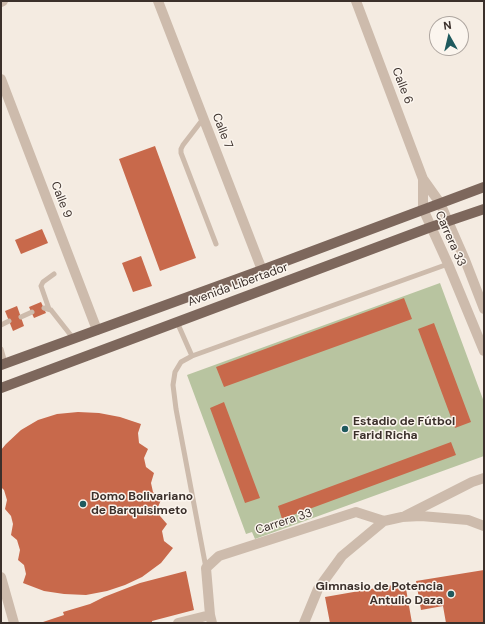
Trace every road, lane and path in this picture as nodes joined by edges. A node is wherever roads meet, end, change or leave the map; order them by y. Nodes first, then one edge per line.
1 (158, 1) edge
2 (356, 1) edge
3 (1, 79) edge
4 (204, 119) junction
5 (423, 179) junction
6 (484, 187) edge
7 (440, 203) junction
8 (423, 209) junction
9 (484, 209) edge
10 (448, 221) junction
11 (431, 227) junction
12 (216, 244) dead end
13 (448, 264) junction
14 (262, 270) junction
15 (54, 274) dead end
16 (484, 309) edge
17 (32, 312) dead end
18 (21, 317) dead end
19 (9, 321) dead end
20 (177, 322) junction
21 (1, 325) edge
22 (97, 330) junction
23 (74, 338) junction
24 (1, 349) edge
25 (484, 352) edge
26 (192, 356) junction
27 (3, 364) edge
28 (1, 388) edge
29 (484, 478) edge
30 (402, 517) junction
31 (384, 521) junction
32 (484, 526) edge
33 (206, 568) junction
34 (1, 577) edge
35 (211, 619) edge
36 (14, 623) edge
37 (178, 623) edge
38 (304, 623) edge

1 - 4 street, Calle 7
2 - 5 street, Calle 6
3 - 22 street, Calle 9
4 - 12 lane
4 - 14 street, Calle 7
5 - 7 street, Carrera 33
5 - 8 street, Carrera 33
6 - 7 main road, Avenida Libertador
7 - 8 main road, Avenida Libertador
7 - 10 street, Carrera 33
8 - 11 street, Carrera 33
8 - 14 main road, Avenida Libertador
9 - 10 main road, Avenida Libertador
10 - 11 main road, Avenida Libertador
10 - 16 street, Carrera 33
11 - 13 street, Carrera 33
11 - 20 main road, Avenida Libertador
13 - 25 street, Carrera 33
13 - 26 lane
14 - 22 main road, Avenida Libertador
15 - 23 lane
17 - 18 lane
19 - 21 lane
20 - 26 lane
20 - 28 main road, Avenida Libertador
22 - 23 main road, Avenida Libertador
23 - 27 main road, Avenida Libertador
24 - 27 lane
26 - 33 lane
29 - 30 street
30 - 31 street
30 - 32 street
31 - 33 street, Carrera 33
31 - 38 street
33 - 35 street
34 - 36 street
35 - 37 street

